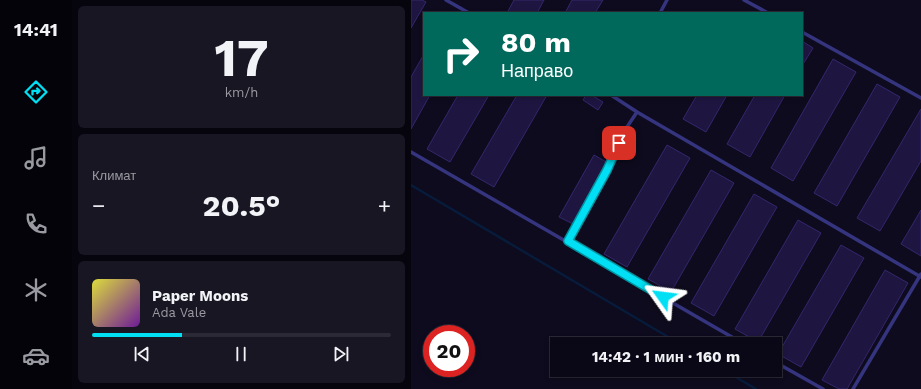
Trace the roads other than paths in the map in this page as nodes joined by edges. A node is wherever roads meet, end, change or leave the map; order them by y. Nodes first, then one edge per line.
1 (446, 0) edge
2 (667, 0) edge
3 (744, 0) edge
4 (467, 12) edge
5 (661, 12) edge
6 (765, 12) edge
7 (803, 33) edge
8 (613, 96) edge
9 (921, 98) edge
10 (637, 112) junction
11 (411, 152) edge
12 (568, 241) junction
13 (921, 276) edge
14 (732, 337) edge
15 (782, 366) edge
16 (823, 389) edge
17 (853, 389) edge

1 - 4 lane
2 - 5 lane
3 - 6 lane
7 - 9 lane
8 - 10 lane
10 - 12 lane
10 - 13 lane
11 - 12 lane
12 - 14 lane
13 - 17 lane
15 - 16 lane

